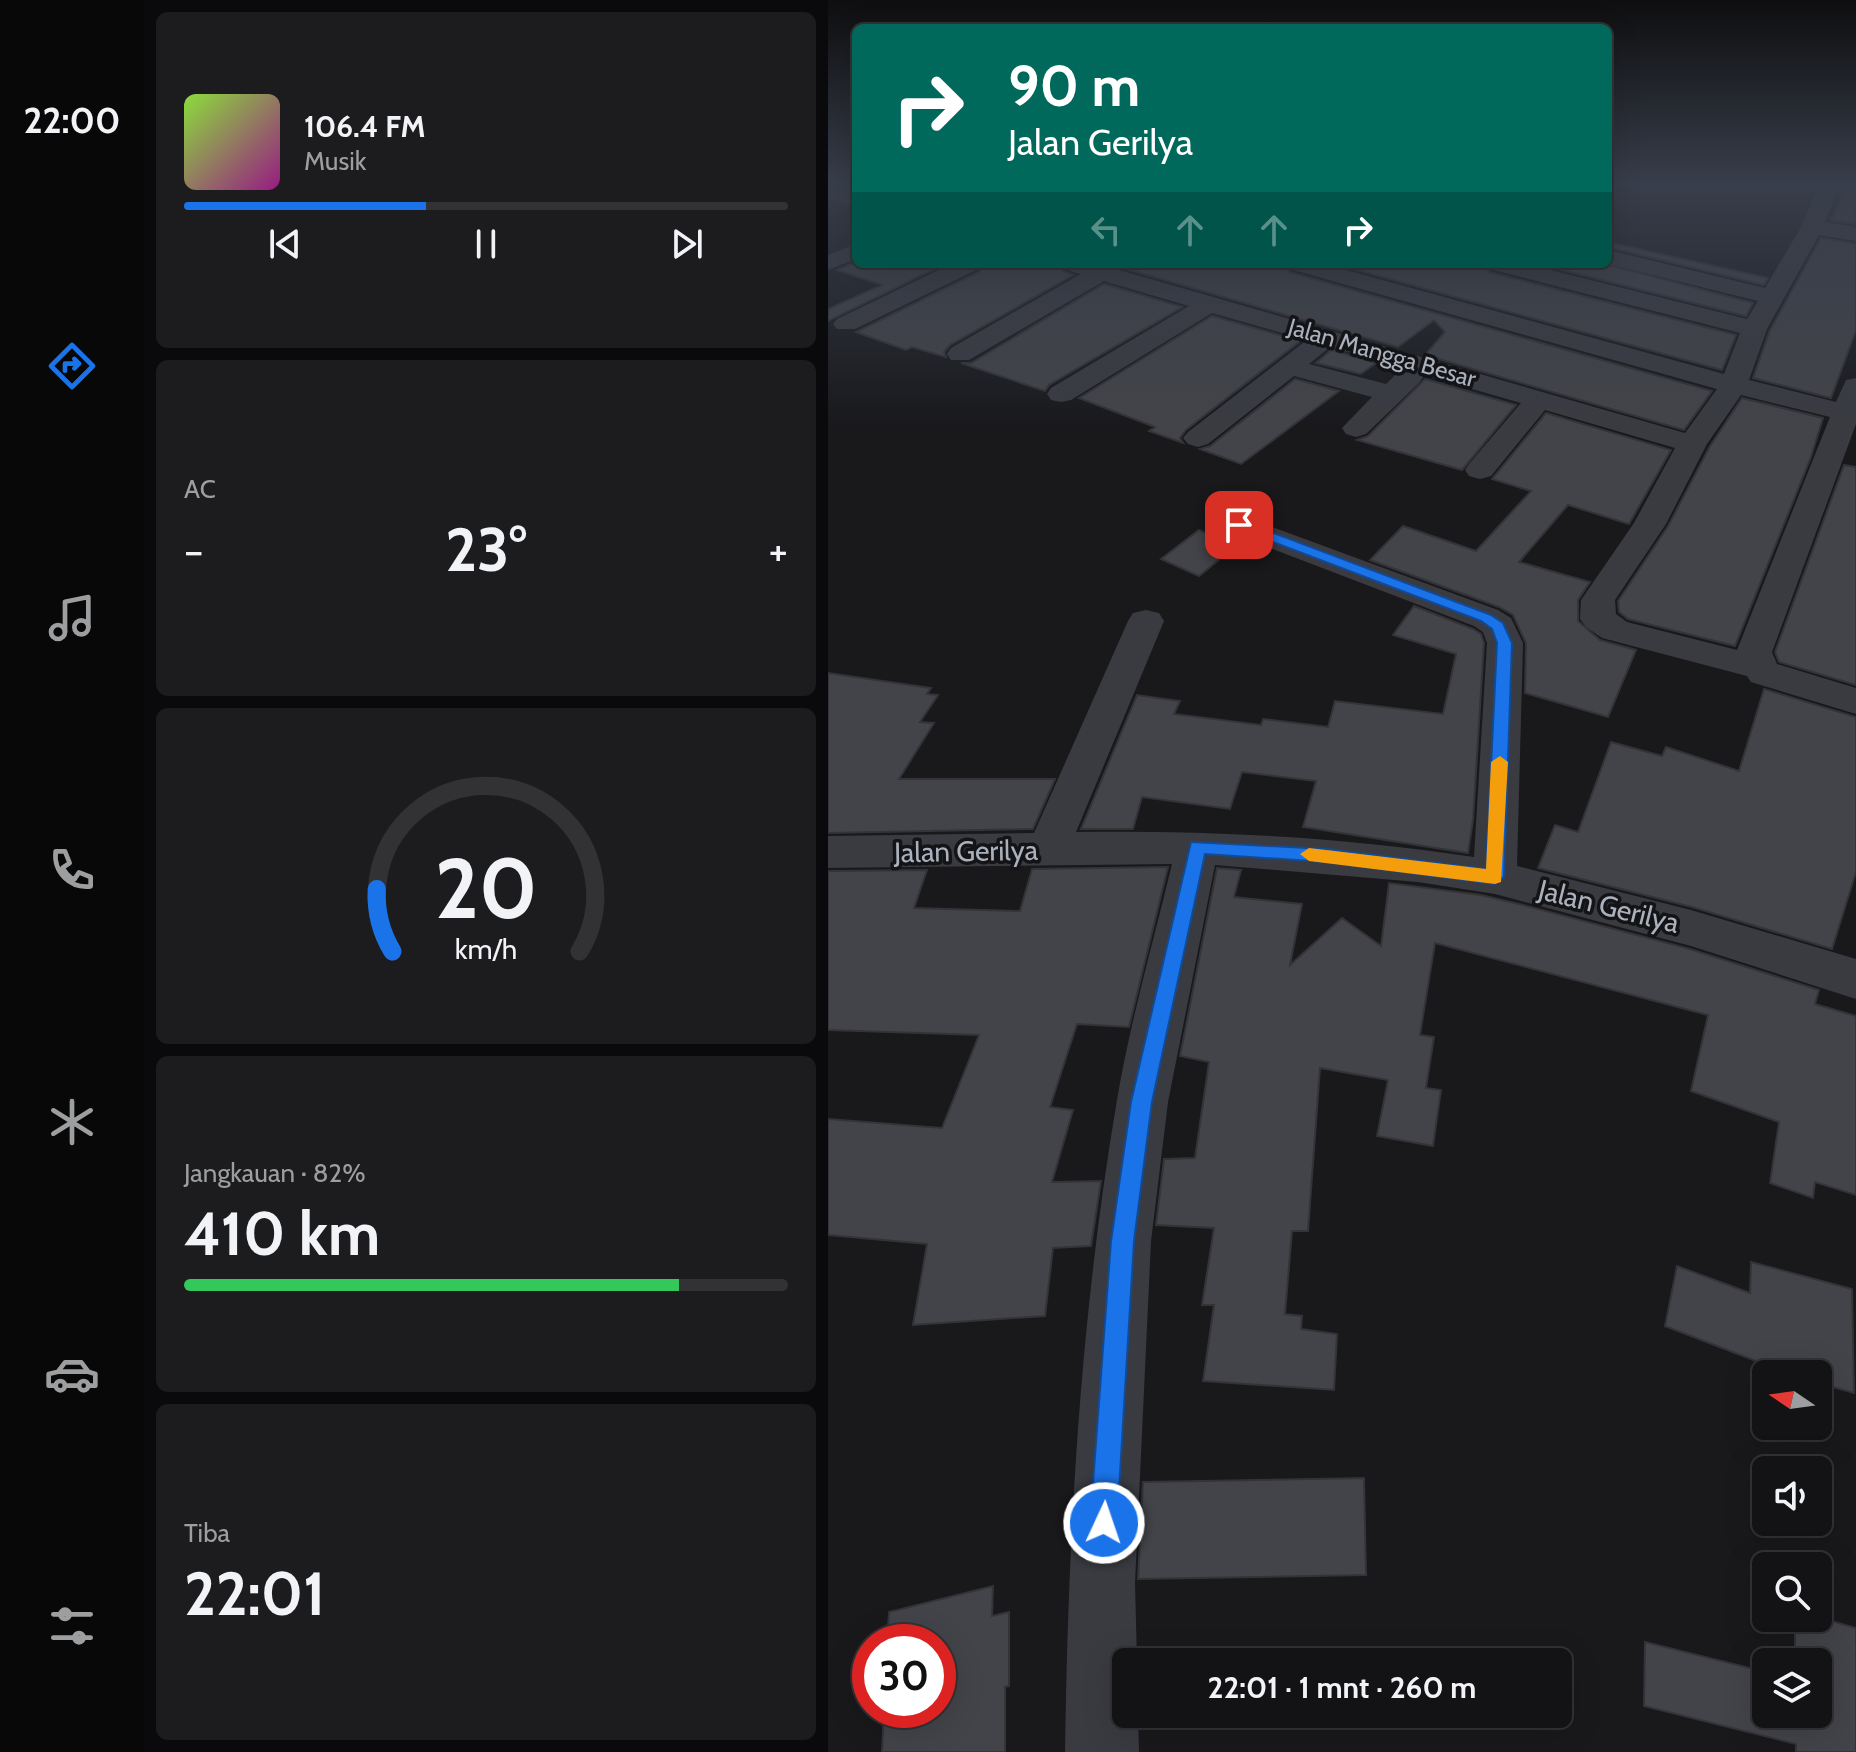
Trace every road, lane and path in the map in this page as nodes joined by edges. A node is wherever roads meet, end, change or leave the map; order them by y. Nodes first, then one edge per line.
1 (1636, 264) edge
2 (1792, 264) edge
3 (962, 268) edge
4 (1087, 268) edge
5 (1313, 268) edge
6 (1375, 268) edge
7 (1514, 268) edge
8 (1102, 272) junction
9 (1358, 280) junction
10 (1336, 296) dead end
11 (1773, 297) junction
12 (1209, 304) junction
13 (1315, 311) dead end
14 (846, 324) dead end
15 (1293, 327) junction
16 (1754, 329) junction
17 (1327, 337) junction
18 (960, 354) dead end
19 (1422, 364) junction
20 (1289, 367) junction
21 (1734, 385) junction
22 (1061, 394) dead end
23 (1392, 394) junction
24 (1539, 400) junction
25 (1853, 404) edge
26 (1356, 428) dead end
27 (1198, 438) dead end
28 (1692, 444) junction
29 (1480, 470) dead end
30 (1239, 525) dead end
31 (1146, 621) dead end
32 (1758, 667) junction
33 (1856, 701) edge
34 (1197, 847) junction
35 (1048, 850) junction
36 (828, 852) edge
37 (1495, 877) junction
38 (1856, 979) edge
39 (1102, 1752) edge

1 - 11 street
2 - 11 street
3 - 14 street
4 - 8 street, Jalan Mangga Besar
5 - 9 street
6 - 9 street
7 - 16 street
8 - 12 street, Jalan Mangga Besar
8 - 18 street
9 - 10 street
9 - 21 street
11 - 16 street
12 - 15 street, Jalan Mangga Besar
12 - 22 street
13 - 15 street
15 - 17 street, Jalan Mangga Besar
16 - 21 street
17 - 19 street, Jalan Mangga Besar
17 - 20 street
19 - 23 street
19 - 24 street, Jalan Mangga Besar
20 - 23 street
20 - 27 street
21 - 25 street
21 - 28 street
23 - 26 street
24 - 28 street, Jalan Mangga Besar
24 - 29 street
25 - 32 street
28 - 32 street
30 - 37 street
31 - 35 street
32 - 33 street
34 - 35 street, Jalan Gerilya
34 - 37 street, Jalan Gerilya
34 - 39 street
35 - 36 street, Jalan Gerilya
37 - 38 street, Jalan Gerilya

